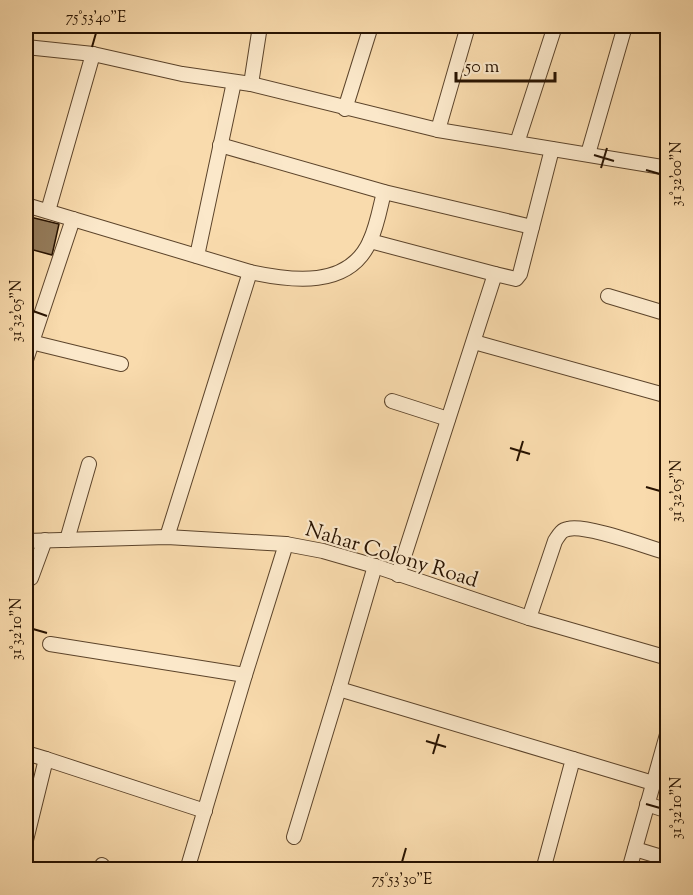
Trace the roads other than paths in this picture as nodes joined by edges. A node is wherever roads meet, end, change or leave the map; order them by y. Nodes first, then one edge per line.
1 (260, 26) edge
2 (371, 26) edge
3 (468, 26) edge
4 (555, 26) edge
5 (625, 26) edge
6 (26, 47) edge
7 (93, 54) junction
8 (234, 82) junction
9 (251, 84) junction
10 (345, 109) junction
11 (438, 130) junction
12 (517, 143) junction
13 (220, 145) junction
14 (552, 149) junction
15 (588, 154) junction
16 (668, 168) edge
17 (384, 192) junction
18 (26, 205) edge
19 (48, 211) junction
20 (73, 219) junction
21 (532, 227) junction
22 (370, 241) junction
23 (197, 256) junction
24 (250, 272) junction
25 (495, 274) junction
26 (608, 296) dead end
27 (668, 314) edge
28 (31, 342) junction
29 (474, 342) junction
30 (26, 360) edge
31 (121, 364) dead end
32 (667, 392) edge
33 (392, 401) dead end
34 (448, 419) junction
35 (88, 464) dead end
36 (167, 537) junction
37 (45, 540) junction
38 (68, 540) junction
39 (26, 541) edge
40 (286, 544) junction
41 (668, 553) edge
42 (375, 566) junction
43 (398, 575) junction
44 (26, 581) edge
45 (529, 618) junction
46 (50, 644) dead end
47 (668, 658) edge
48 (244, 675) junction
49 (339, 689) junction
50 (668, 731) edge
51 (26, 753) edge
52 (46, 759) junction
53 (573, 759) junction
54 (653, 783) junction
55 (647, 804) junction
56 (206, 811) junction
57 (668, 811) edge
58 (294, 837) dead end
59 (26, 840) edge
60 (635, 849) junction
61 (668, 859) edge
62 (187, 870) edge
63 (543, 870) edge
64 (629, 870) edge

1 - 9 street
2 - 10 street
3 - 11 street
4 - 12 street
5 - 15 street
6 - 7 street
7 - 8 street
7 - 19 street
8 - 9 street
8 - 13 street
9 - 10 street
10 - 11 street
11 - 12 street
12 - 14 street
13 - 17 street
13 - 23 street
14 - 15 street
14 - 21 street
15 - 16 street
17 - 21 street
17 - 22 street
18 - 19 street
19 - 20 street
20 - 23 street
20 - 28 street
21 - 25 street
22 - 24 street
22 - 25 street
23 - 24 street
24 - 36 street
25 - 29 street
26 - 27 street
28 - 30 street
28 - 31 street
29 - 32 street
29 - 34 street
33 - 34 street
34 - 43 street
35 - 38 street
36 - 38 street, Nahar Colony Road
36 - 40 street, Nahar Colony Road
37 - 38 street, Nahar Colony Road
37 - 39 street, Nahar Colony Road
37 - 44 street
40 - 42 street, Nahar Colony Road
40 - 48 street
41 - 45 street
42 - 43 street, Nahar Colony Road
42 - 49 street
43 - 45 street, Nahar Colony Road
45 - 47 street, Nahar Colony Road
46 - 48 street
48 - 56 street
49 - 53 street
49 - 58 street
50 - 54 street
51 - 52 street
52 - 56 street
52 - 59 street
53 - 54 street
53 - 63 street
54 - 55 street
55 - 57 street
55 - 60 street
56 - 62 street
60 - 61 street
60 - 64 street

